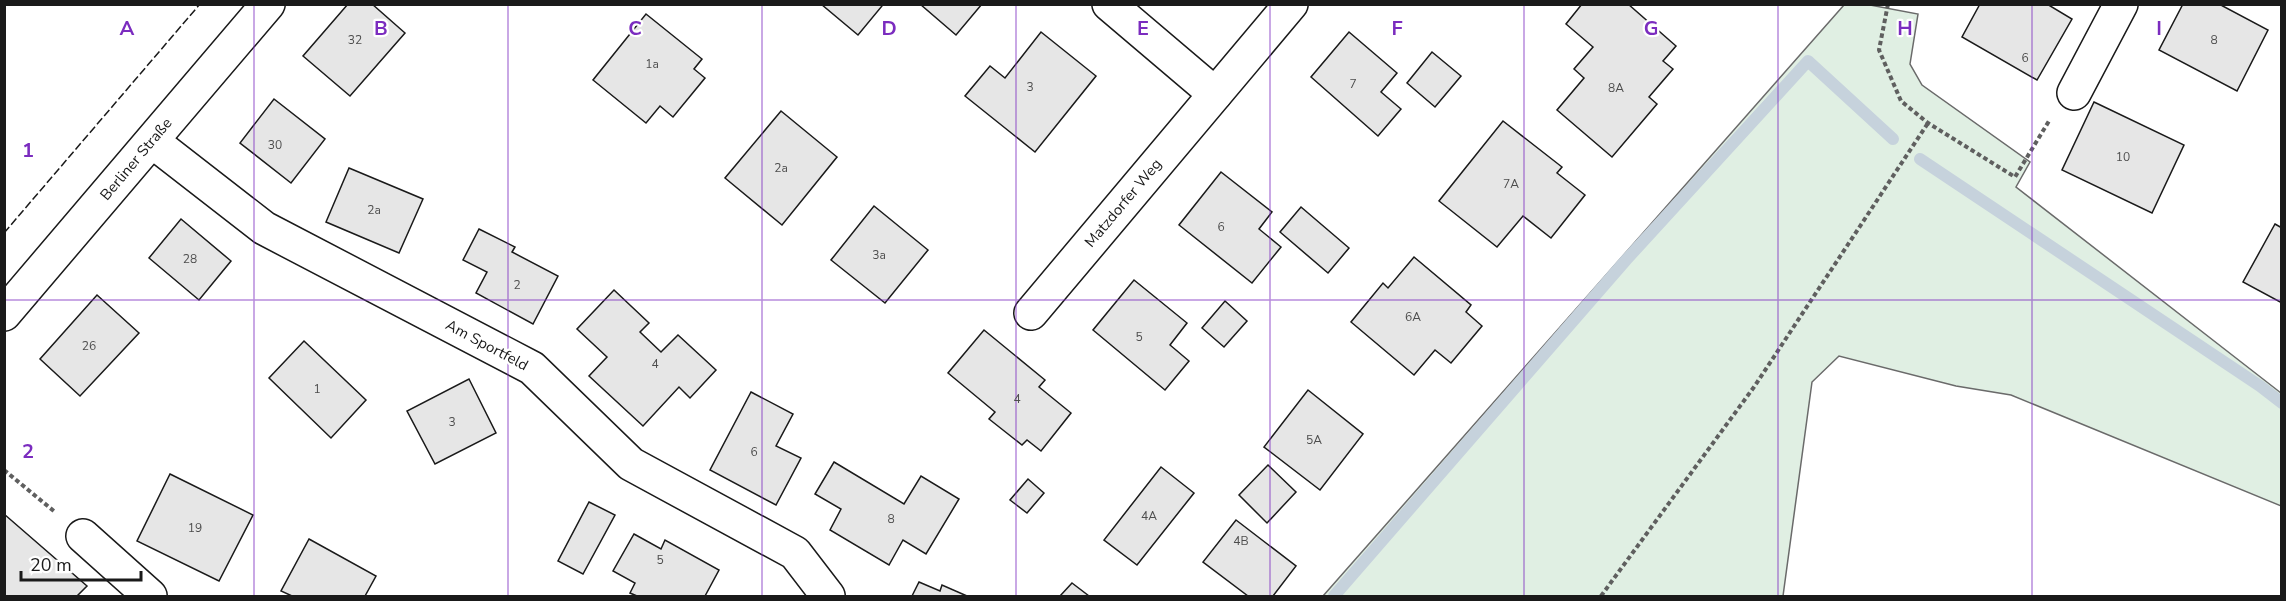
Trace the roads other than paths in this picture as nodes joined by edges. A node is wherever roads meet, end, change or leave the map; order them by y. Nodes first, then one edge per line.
1 (268, 4) edge
2 (1109, 4) edge
3 (1291, 4) edge
4 (2121, 4) edge
5 (2074, 93) road end
6 (1215, 94) junction
7 (152, 141) junction
8 (1031, 312) dead end
9 (4, 314) edge
10 (83, 536) road end
11 (150, 597) edge
12 (828, 597) edge

1 - 7 street, Berliner Straße
2 - 6 street
3 - 6 street, Matzdorfer Weg
4 - 5 street
6 - 8 street, Matzdorfer Weg
7 - 9 street, Berliner Straße
7 - 12 street, Am Sportfeld
10 - 11 street

